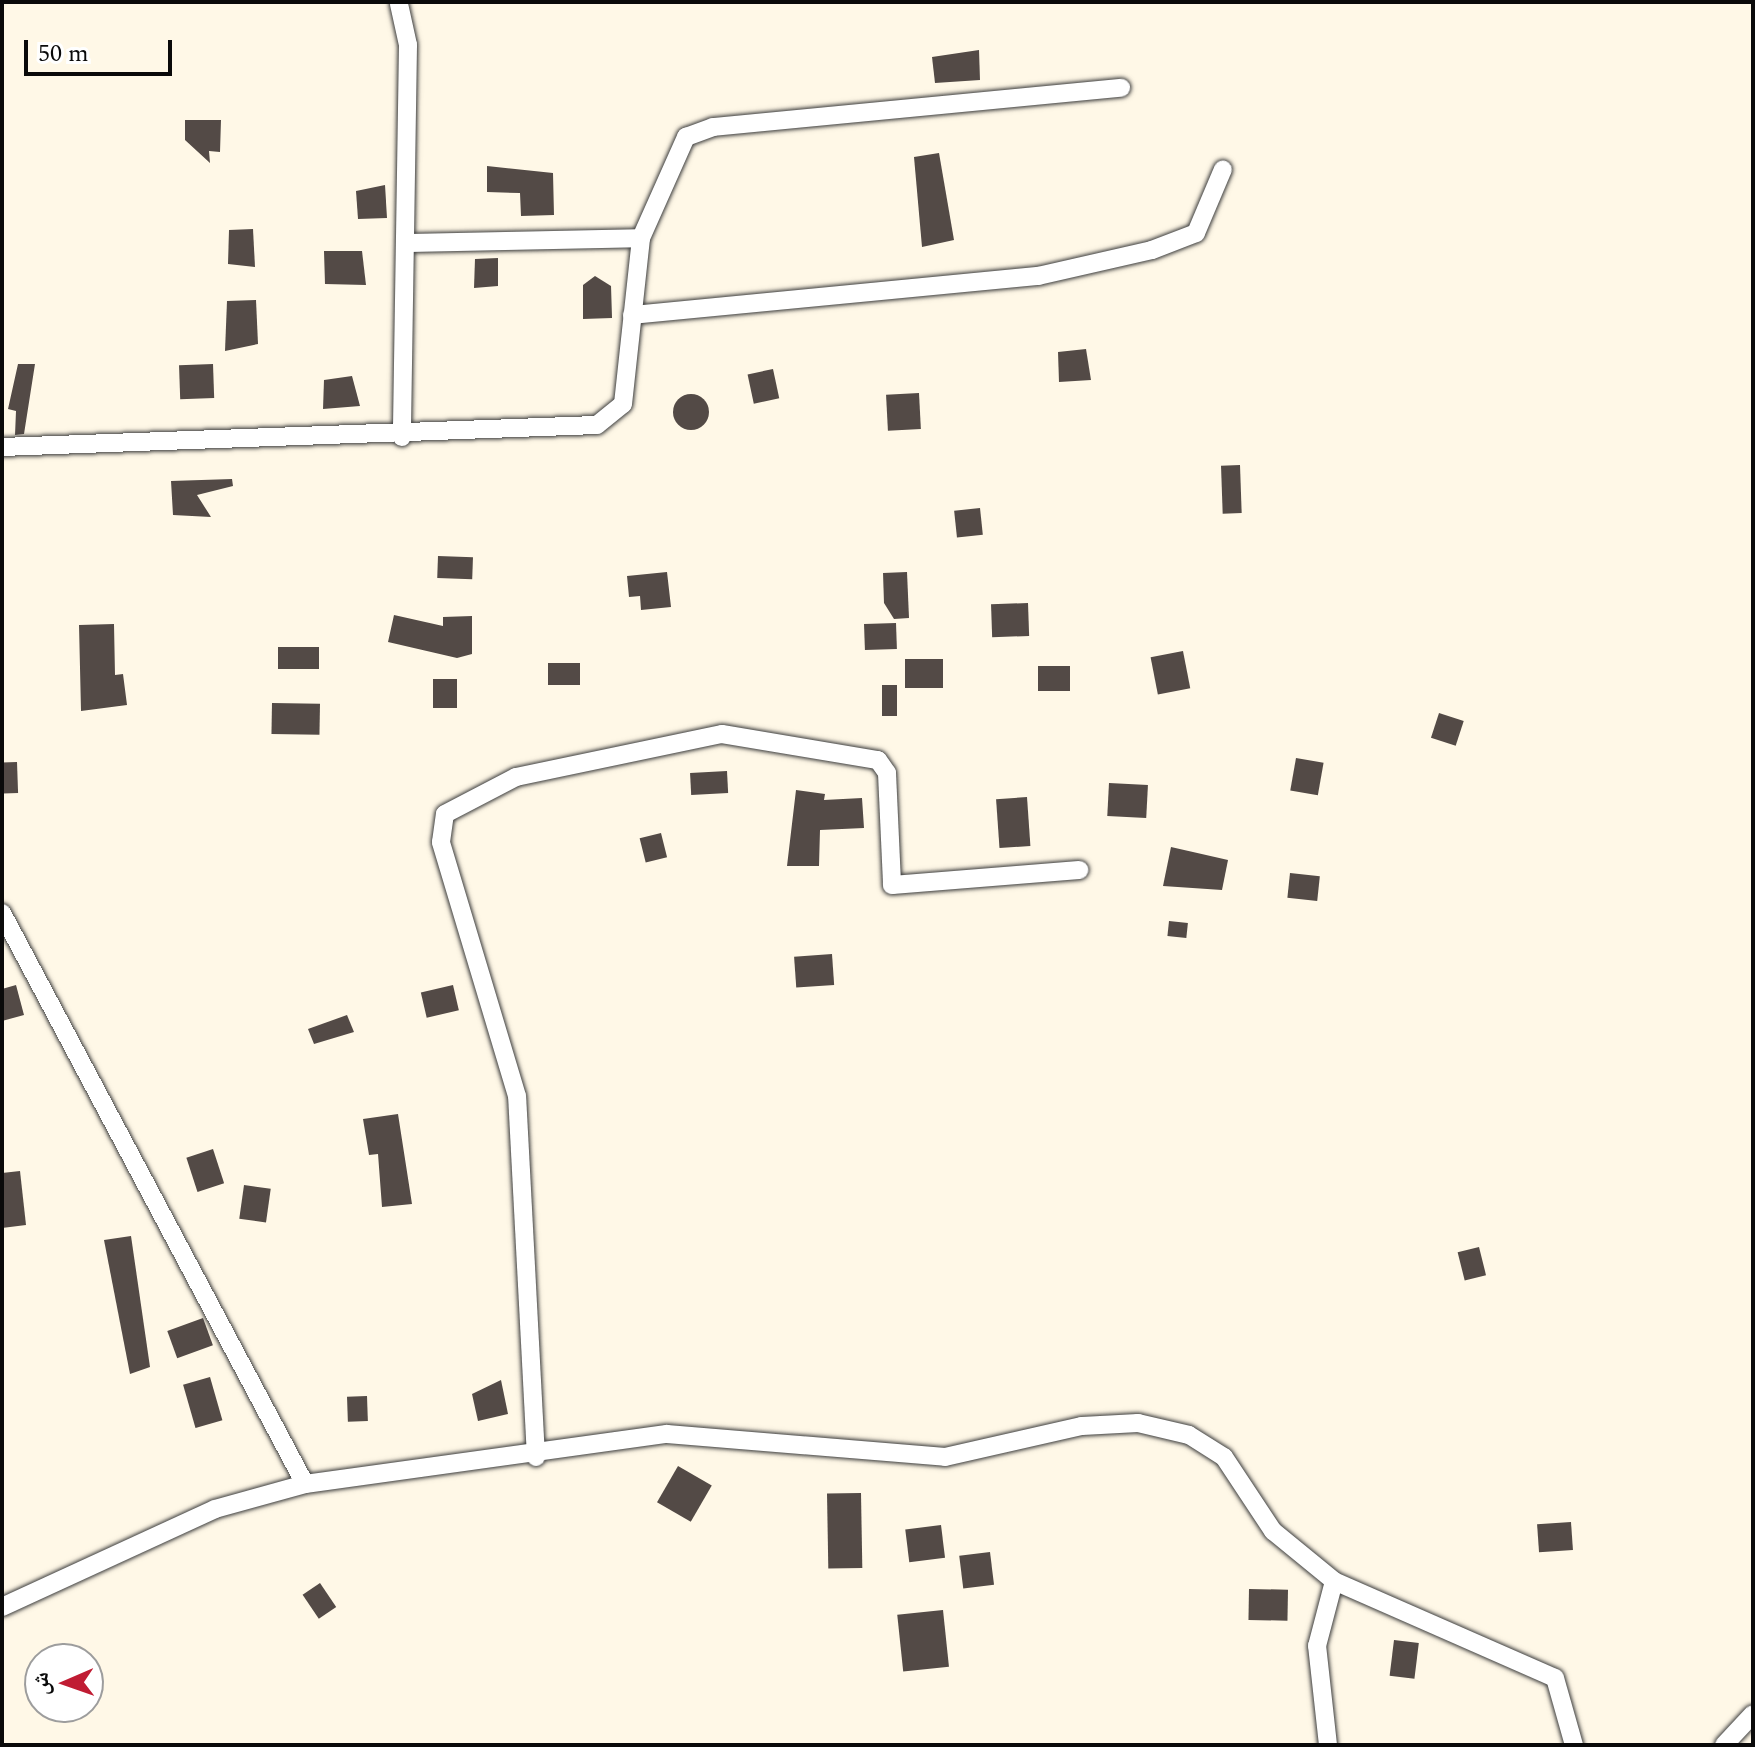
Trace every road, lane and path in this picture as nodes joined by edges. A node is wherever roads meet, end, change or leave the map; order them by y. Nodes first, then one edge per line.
1 (399, 4) edge
2 (1121, 88) dead end
3 (1223, 169) dead end
4 (641, 238) junction
5 (406, 243) junction
6 (632, 315) junction
7 (402, 437) junction
8 (2, 447) edge
9 (1079, 870) dead end
10 (2, 913) edge
11 (536, 1457) junction
12 (305, 1484) junction
13 (1334, 1581) junction
14 (2, 1607) edge
15 (1753, 1714) edge
16 (1328, 1745) edge
17 (1574, 1745) edge
18 (1724, 1745) edge

1 - 5 street
2 - 4 street
3 - 6 street
4 - 5 street
4 - 6 street
5 - 7 street
6 - 7 street
7 - 8 street
9 - 11 street
10 - 12 street
11 - 12 street
11 - 13 street
12 - 14 street
13 - 16 street
13 - 17 street
15 - 18 street

